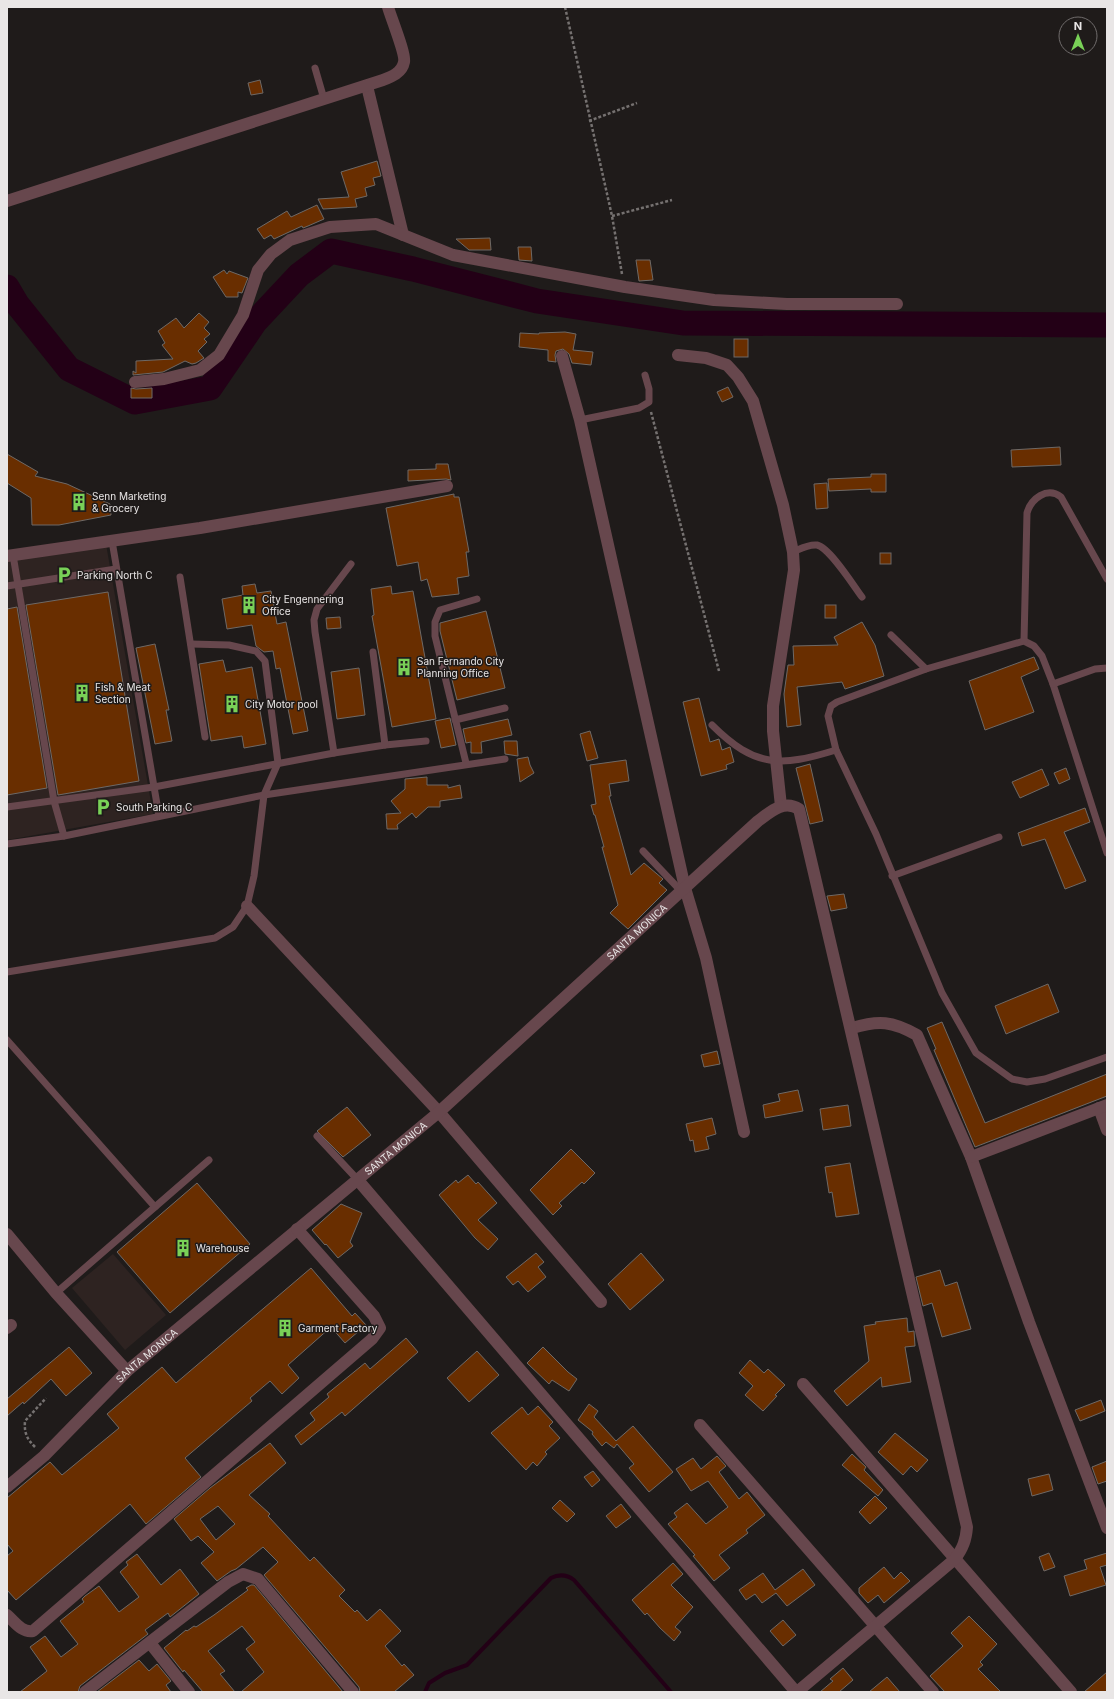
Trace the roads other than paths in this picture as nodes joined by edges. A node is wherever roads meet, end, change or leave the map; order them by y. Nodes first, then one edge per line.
1 (388, 7) edge
2 (315, 68) dead end
3 (367, 86) junction
4 (324, 99) junction
5 (7, 201) edge
6 (403, 235) junction
7 (897, 304) dead end
8 (678, 355) dead end
9 (562, 356) dead end
10 (645, 375) dead end
11 (134, 382) dead end
12 (580, 420) junction
13 (447, 486) dead end
14 (112, 541) junction
15 (793, 552) junction
16 (10, 556) edge
17 (351, 564) dead end
18 (116, 569) junction
19 (180, 577) dead end
20 (1107, 579) edge
21 (18, 584) junction
22 (7, 586) edge
23 (862, 597) dead end
24 (476, 599) dead end
25 (891, 635) dead end
26 (1024, 641) junction
27 (191, 644) junction
28 (373, 652) dead end
29 (1107, 668) edge
30 (926, 669) junction
31 (1053, 684) junction
32 (505, 708) dead end
33 (455, 720) junction
34 (712, 726) dead end
35 (205, 737) dead end
36 (426, 741) dead end
37 (385, 745) junction
38 (836, 750) junction
39 (334, 753) junction
40 (505, 759) dead end
41 (777, 762) junction
42 (278, 763) junction
43 (466, 763) junction
44 (154, 786) junction
45 (264, 795) junction
46 (54, 800) junction
47 (782, 806) junction
48 (7, 807) edge
49 (159, 816) junction
50 (64, 836) junction
51 (999, 837) dead end
52 (7, 844) edge
53 (643, 851) dead end
54 (1107, 853) edge
55 (892, 876) junction
56 (683, 890) junction
57 (247, 906) junction
58 (7, 972) edge
59 (852, 1028) junction
60 (7, 1040) edge
61 (1107, 1057) edge
62 (1103, 1106) edge
63 (439, 1112) junction
64 (1107, 1130) edge
65 (744, 1132) dead end
66 (317, 1136) dead end
67 (971, 1157) junction
68 (209, 1160) dead end
69 (358, 1179) junction
70 (155, 1207) junction
71 (297, 1230) junction
72 (7, 1234) edge
73 (56, 1292) junction
74 (601, 1302) dead end
75 (127, 1371) junction
76 (803, 1384) dead end
77 (700, 1425) dead end
78 (7, 1487) edge
79 (1107, 1528) edge
80 (955, 1559) junction
81 (7, 1616) edge
82 (876, 1626) junction
83 (150, 1643) junction
84 (85, 1692) edge
85 (189, 1692) edge
86 (353, 1692) edge
87 (796, 1692) edge
88 (933, 1692) edge
89 (1071, 1692) edge

1 - 3 street
2 - 4 lane
3 - 4 street
3 - 6 street
4 - 5 street
6 - 7 street
6 - 11 street
8 - 15 street
9 - 12 street
10 - 12 lane
12 - 56 street
13 - 14 street
14 - 16 street
14 - 18 lane
15 - 23 lane
15 - 41 street
16 - 21 lane
17 - 39 lane
18 - 21 lane
18 - 44 lane
19 - 27 lane
20 - 26 lane
21 - 22 lane
21 - 46 lane
24 - 33 lane
25 - 30 lane
26 - 30 lane
26 - 31 lane
27 - 35 lane
27 - 42 lane
28 - 37 lane
29 - 31 lane
30 - 38 lane
31 - 54 lane
32 - 33 lane
33 - 43 lane
34 - 41 lane
36 - 37 lane
37 - 39 lane
38 - 41 lane
38 - 55 lane
39 - 42 lane
40 - 43 lane
41 - 47 street
42 - 44 lane
42 - 45 lane
43 - 45 lane
44 - 46 lane
44 - 49 lane
45 - 49 lane
45 - 57 lane
46 - 48 lane
46 - 50 lane
47 - 56 street, SANTA MONICA
47 - 59 street
49 - 50 lane
50 - 52 lane
51 - 55 lane
53 - 56 lane
55 - 61 lane
56 - 63 street, SANTA MONICA
56 - 65 street
57 - 58 lane
57 - 63 street
59 - 67 street
59 - 80 street
60 - 70 lane
62 - 64 street
62 - 67 street
63 - 69 street, SANTA MONICA
63 - 74 street
66 - 69 lane
67 - 79 street
68 - 70 lane
69 - 71 street, SANTA MONICA
69 - 87 street
70 - 73 lane
71 - 75 street, SANTA MONICA
71 - 81 street
72 - 73 street
73 - 75 street
75 - 78 street, SANTA MONICA
76 - 80 street
77 - 82 street
80 - 82 street
80 - 89 street
82 - 87 street
82 - 88 street
83 - 84 street
83 - 85 street
83 - 86 street

